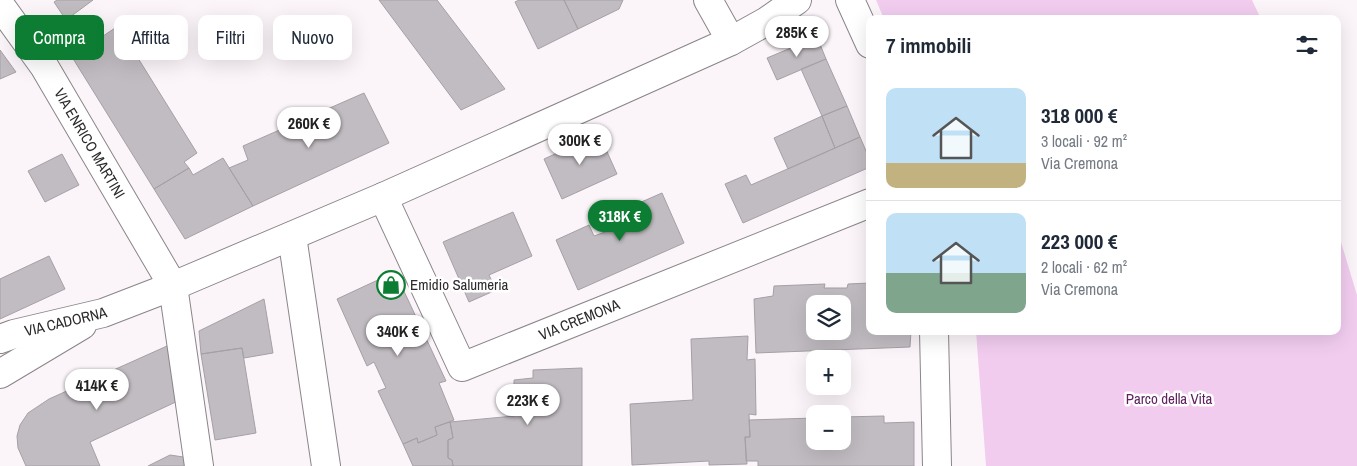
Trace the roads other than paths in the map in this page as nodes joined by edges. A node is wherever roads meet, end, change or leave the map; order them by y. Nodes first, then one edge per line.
1 (708, 0) edge
2 (797, 0) edge
3 (850, 0) edge
4 (0, 5) edge
5 (866, 35) edge
6 (731, 41) junction
7 (383, 197) junction
8 (866, 205) edge
9 (292, 236) junction
10 (173, 286) junction
11 (103, 313) junction
12 (934, 335) edge
13 (0, 339) edge
14 (0, 374) edge
15 (199, 466) edge
16 (326, 466) edge
17 (936, 466) edge

1 - 6 street
2 - 6 street
3 - 5 street
4 - 10 street, VIA ENRICO MARTINI
6 - 7 street
7 - 8 street, VIA CREMONA
7 - 9 street
9 - 10 street
9 - 16 street
10 - 11 street
10 - 15 street
11 - 13 street, VIA CADORNA
11 - 14 street, VIA CADORNA
12 - 17 street

